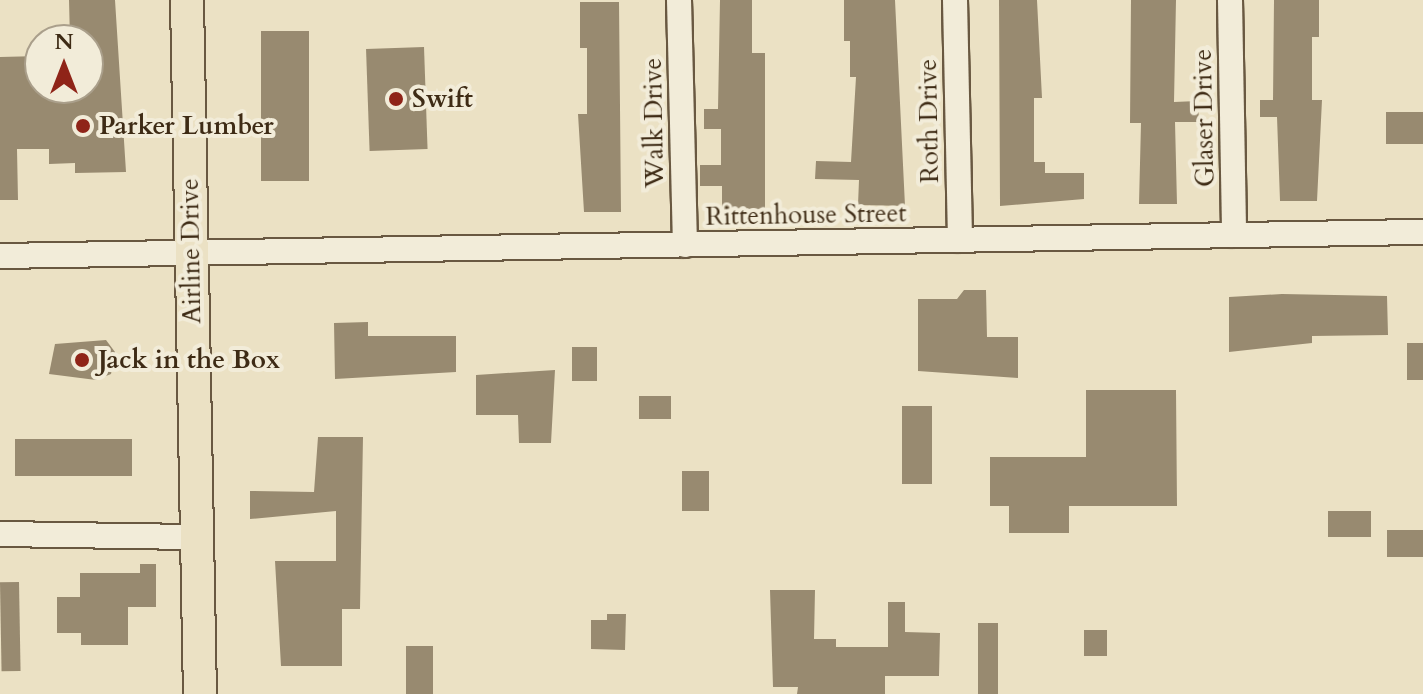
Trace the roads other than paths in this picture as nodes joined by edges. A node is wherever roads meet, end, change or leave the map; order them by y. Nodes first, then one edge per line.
1 (187, 0) edge
2 (679, 0) edge
3 (955, 0) edge
4 (1230, 0) edge
5 (1423, 232) edge
6 (1234, 235) junction
7 (960, 240) junction
8 (685, 245) junction
9 (191, 255) junction
10 (0, 256) edge
11 (0, 534) edge
12 (198, 537) junction
13 (200, 694) edge

1 - 9 main road, Airline Drive
2 - 8 street, Walk Drive
3 - 7 street, Roth Drive
4 - 6 street, Glaser Drive
5 - 6 street, Rittenhouse Street
6 - 7 street, Rittenhouse Street
7 - 8 street, Rittenhouse Street
8 - 9 street, Rittenhouse Street
9 - 10 street, Rittenhouse Street
9 - 12 main road, Airline Drive
11 - 12 street
12 - 13 main road, Airline Drive

